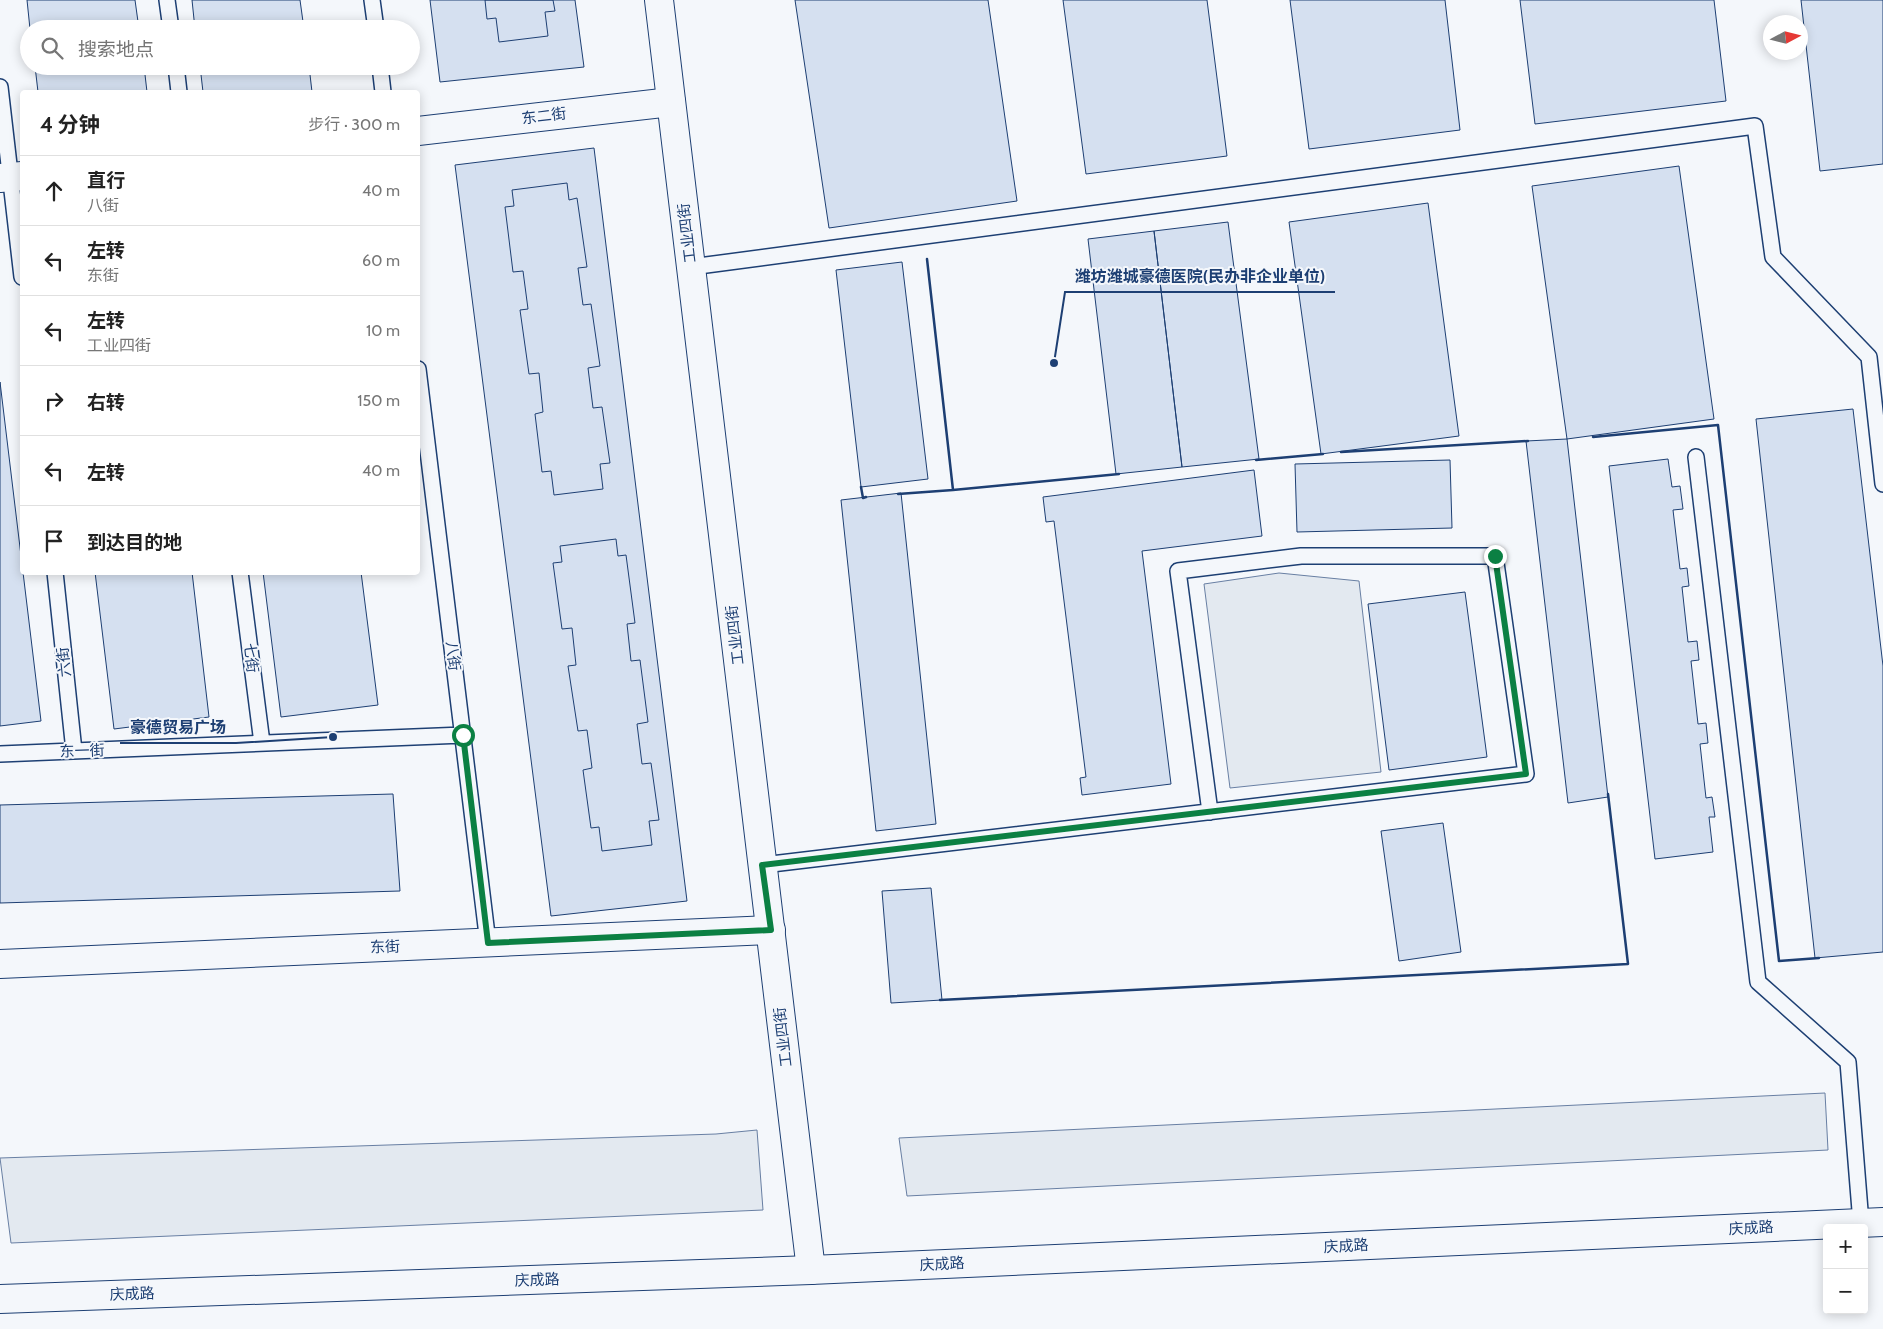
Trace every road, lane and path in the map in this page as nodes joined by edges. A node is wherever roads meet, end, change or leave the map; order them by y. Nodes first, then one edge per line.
1 (167, 0) edge
2 (372, 0) edge
3 (659, 0) edge
4 (170, 20) edge
5 (375, 20) edge
6 (177, 75) edge
7 (381, 75) edge
8 (0, 87) edge
9 (179, 90) edge
10 (383, 90) edge
11 (671, 102) junction
12 (420, 131) edge
13 (11, 177) edge
14 (20, 259) edge
15 (691, 267) junction
16 (420, 385) edge
17 (1696, 457) dead end
18 (1883, 484) edge
19 (55, 575) edge
20 (240, 575) edge
21 (463, 735) junction
22 (262, 743) junction
23 (74, 751) junction
24 (0, 754) edge
25 (1210, 812) junction
26 (762, 865) junction
27 (771, 930) junction
28 (488, 943) junction
29 (0, 964) edge
30 (1872, 1223) edge
31 (811, 1270) junction
32 (0, 1299) edge

1 - 4 lane
2 - 5 lane
3 - 11 street, 工业四街
6 - 9 lane
7 - 10 lane
8 - 13 lane
11 - 12 street, 东二街
11 - 15 street, 工业四街
13 - 14 lane
15 - 18 lane
15 - 26 street, 工业四街
16 - 21 lane, 八街
17 - 30 lane
19 - 23 lane, 六街
20 - 22 lane, 七街
21 - 22 lane, 东一街
21 - 28 lane, 八街
22 - 23 lane, 东一街
23 - 24 lane, 东一街
25 - 25 lane
25 - 26 lane
26 - 27 street, 工业四街
27 - 28 street, 东街
27 - 31 street, 工业四街
28 - 29 street, 东街
30 - 31 street, 庆成路
31 - 32 street, 庆成路

